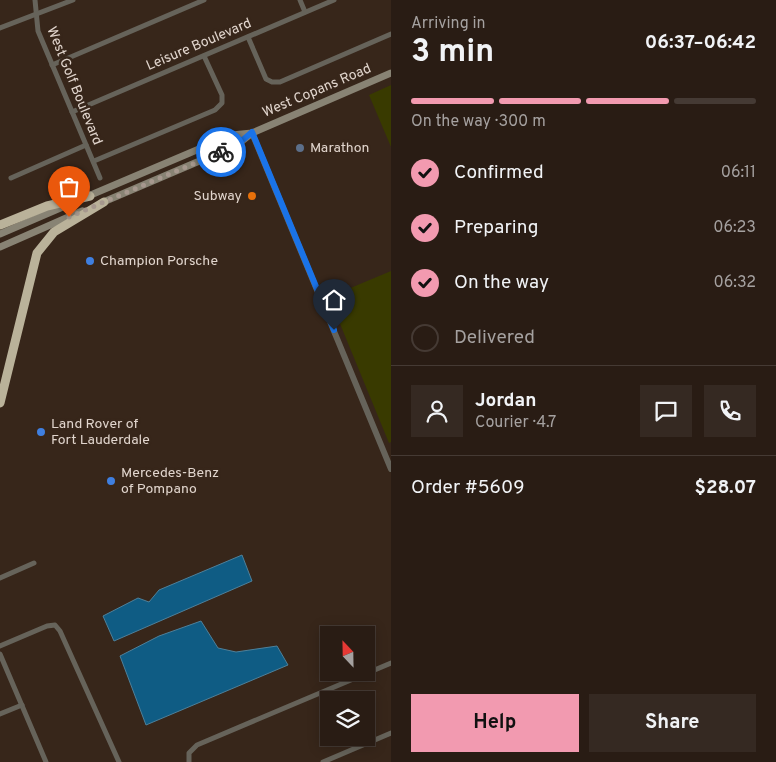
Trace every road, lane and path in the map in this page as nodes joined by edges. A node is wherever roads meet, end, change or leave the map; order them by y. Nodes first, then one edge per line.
1 (35, 0) edge
2 (73, 0) edge
3 (204, 0) edge
4 (300, 0) edge
5 (334, 0) edge
6 (305, 12) junction
7 (36, 16) junction
8 (0, 28) edge
9 (391, 34) edge
10 (248, 36) junction
11 (204, 56) junction
12 (52, 65) junction
13 (391, 73) edge
14 (72, 112) junction
15 (252, 132) junction
16 (86, 144) junction
17 (94, 161) junction
18 (10, 178) dead end
19 (100, 178) dead end
20 (90, 196) junction
21 (104, 202) junction
22 (0, 225) edge
23 (0, 234) edge
24 (0, 247) edge
25 (0, 403) edge
26 (391, 469) edge
27 (34, 563) dead end
28 (0, 578) edge
29 (0, 646) edge
30 (0, 654) edge
31 (391, 663) edge
32 (22, 705) junction
33 (0, 714) edge
34 (391, 733) edge
35 (46, 762) edge
36 (119, 762) edge
37 (189, 762) edge
38 (322, 762) edge

1 - 7 street, West Golf Boulevard
2 - 7 street
3 - 12 street
4 - 6 street
5 - 6 street, Leisure Boulevard
6 - 10 street, Leisure Boulevard
7 - 8 street
7 - 12 street, West Golf Boulevard
9 - 10 street
10 - 11 street, Leisure Boulevard
11 - 14 street, Leisure Boulevard
11 - 17 street
12 - 14 street, West Golf Boulevard
13 - 15 main road, West Copans Road
14 - 16 street, West Golf Boulevard
15 - 20 main road, West Copans Road
15 - 21 main road, West Copans Road
15 - 26 street
16 - 17 street, West Golf Boulevard
16 - 18 street
17 - 19 street, West Golf Boulevard
20 - 22 highway
20 - 23 main road, West Copans Road
21 - 24 main road, West Copans Road
21 - 25 highway
27 - 28 street
29 - 36 street
30 - 32 street
31 - 37 street
32 - 33 street
32 - 35 street
34 - 38 street

